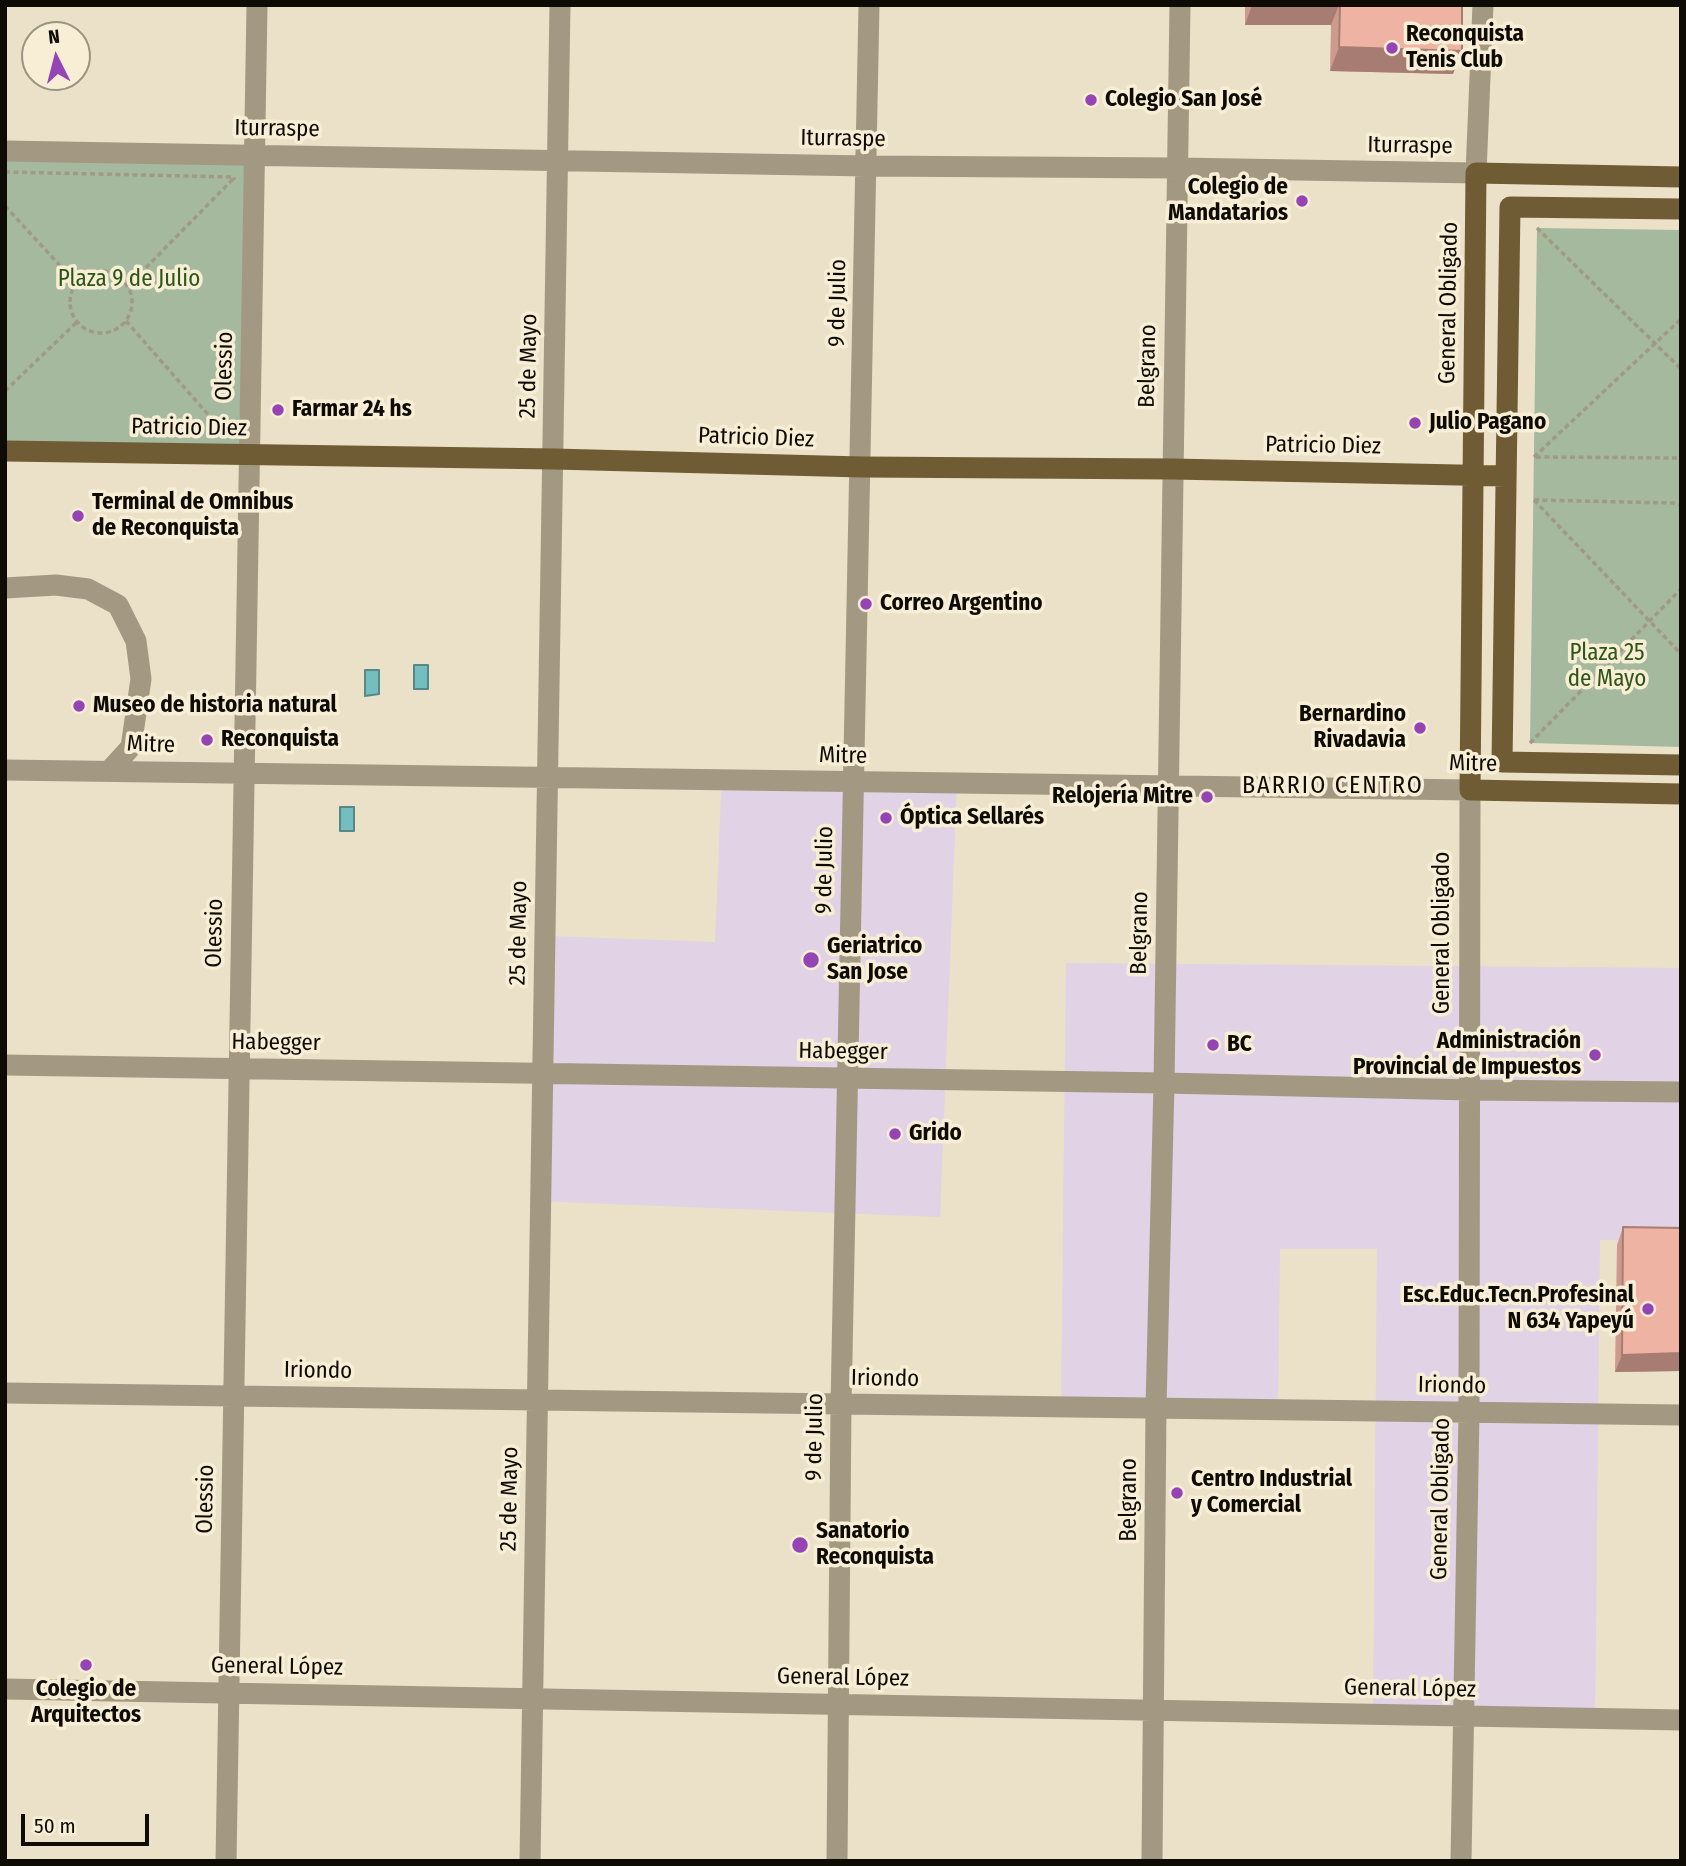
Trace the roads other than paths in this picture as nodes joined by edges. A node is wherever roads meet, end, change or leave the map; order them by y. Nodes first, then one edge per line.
1 (257, 5) edge
2 (561, 5) edge
3 (869, 5) edge
4 (1180, 5) edge
5 (1483, 5) edge
6 (5, 151) edge
7 (254, 155) junction
8 (558, 160) junction
9 (867, 166) junction
10 (1178, 168) junction
11 (1476, 173) junction
12 (1681, 177) edge
13 (1681, 209) edge
14 (5, 451) edge
15 (249, 455) junction
16 (554, 459) junction
17 (862, 467) junction
18 (1173, 469) junction
19 (1473, 475) junction
20 (1506, 476) junction
21 (5, 587) edge
22 (1681, 765) edge
23 (5, 770) edge
24 (110, 770) junction
25 (244, 774) junction
26 (548, 777) junction
27 (853, 782) junction
28 (1168, 785) junction
29 (1470, 790) junction
30 (1681, 794) edge
31 (5, 1065) edge
32 (239, 1069) junction
33 (543, 1072) junction
34 (848, 1079) junction
35 (1164, 1083) junction
36 (1470, 1090) junction
37 (1681, 1092) edge
38 (5, 1393) edge
39 (234, 1396) junction
40 (538, 1399) junction
41 (841, 1405) junction
42 (1156, 1407) junction
43 (1469, 1413) junction
44 (1681, 1415) edge
45 (5, 1689) edge
46 (229, 1693) junction
47 (533, 1698) junction
48 (839, 1705) junction
49 (1154, 1710) junction
50 (1464, 1717) junction
51 (1681, 1720) edge
52 (226, 1861) edge
53 (530, 1861) edge
54 (837, 1861) edge
55 (1152, 1861) edge
56 (1461, 1861) edge

1 - 7 street, Olessio
2 - 8 street, 25 de Mayo
3 - 9 street, 9 de Julio
4 - 10 street, Belgrano
5 - 11 street, General Obligado
6 - 7 street, Iturraspe
7 - 8 street, Iturraspe
7 - 15 street, Olessio
8 - 9 street, Iturraspe
8 - 16 street, 25 de Mayo
9 - 10 street, Iturraspe
9 - 17 street, 9 de Julio
10 - 11 street, Iturraspe
10 - 18 street, Belgrano
11 - 12 main road, Iturraspe
11 - 19 main road, General Obligado
13 - 20 main road
14 - 15 main road, Patricio Diez
15 - 16 main road, Patricio Diez
15 - 25 street, Olessio
16 - 17 main road, Patricio Diez
16 - 26 street, 25 de Mayo
17 - 18 main road, Patricio Diez
17 - 27 street, 9 de Julio
18 - 19 main road, Patricio Diez
18 - 28 street, Belgrano
19 - 20 main road, Patricio Diez
19 - 29 main road, General Obligado
20 - 22 main road, Mitre
21 - 24 street
23 - 24 street, Mitre
24 - 25 street, Mitre
25 - 26 street, Mitre
25 - 32 street, Olessio
26 - 27 street, Mitre
26 - 33 street, 25 de Mayo
27 - 28 street, Mitre
27 - 34 street, 9 de Julio
28 - 29 street, Mitre
28 - 35 street, Belgrano
29 - 30 main road, Mitre
29 - 36 street, General Obligado
31 - 32 street, Habegger
32 - 33 street, Habegger
32 - 39 street, Olessio
33 - 34 street, Habegger
33 - 40 street, 25 de Mayo
34 - 35 street, Habegger
34 - 41 street, 9 de Julio
35 - 36 street, Habegger
35 - 42 street, Belgrano
36 - 37 street, Habegger
36 - 43 street, General Obligado
38 - 39 street, Iriondo
39 - 40 street, Iriondo
39 - 46 street, Olessio
40 - 41 street, Iriondo
40 - 47 street, 25 de Mayo
41 - 42 street, Iriondo
41 - 48 street, 9 de Julio
42 - 43 street, Iriondo
42 - 49 street, Belgrano
43 - 44 street, Iriondo
43 - 50 street, General Obligado
45 - 46 street, General López
46 - 47 street, General López
46 - 52 street, Olessio
47 - 48 street, General López
47 - 53 street, 25 de Mayo
48 - 49 street, General López
48 - 54 street, 9 de Julio
49 - 50 street, General López
49 - 55 street, Belgrano
50 - 51 street, General López
50 - 56 street, General Obligado

